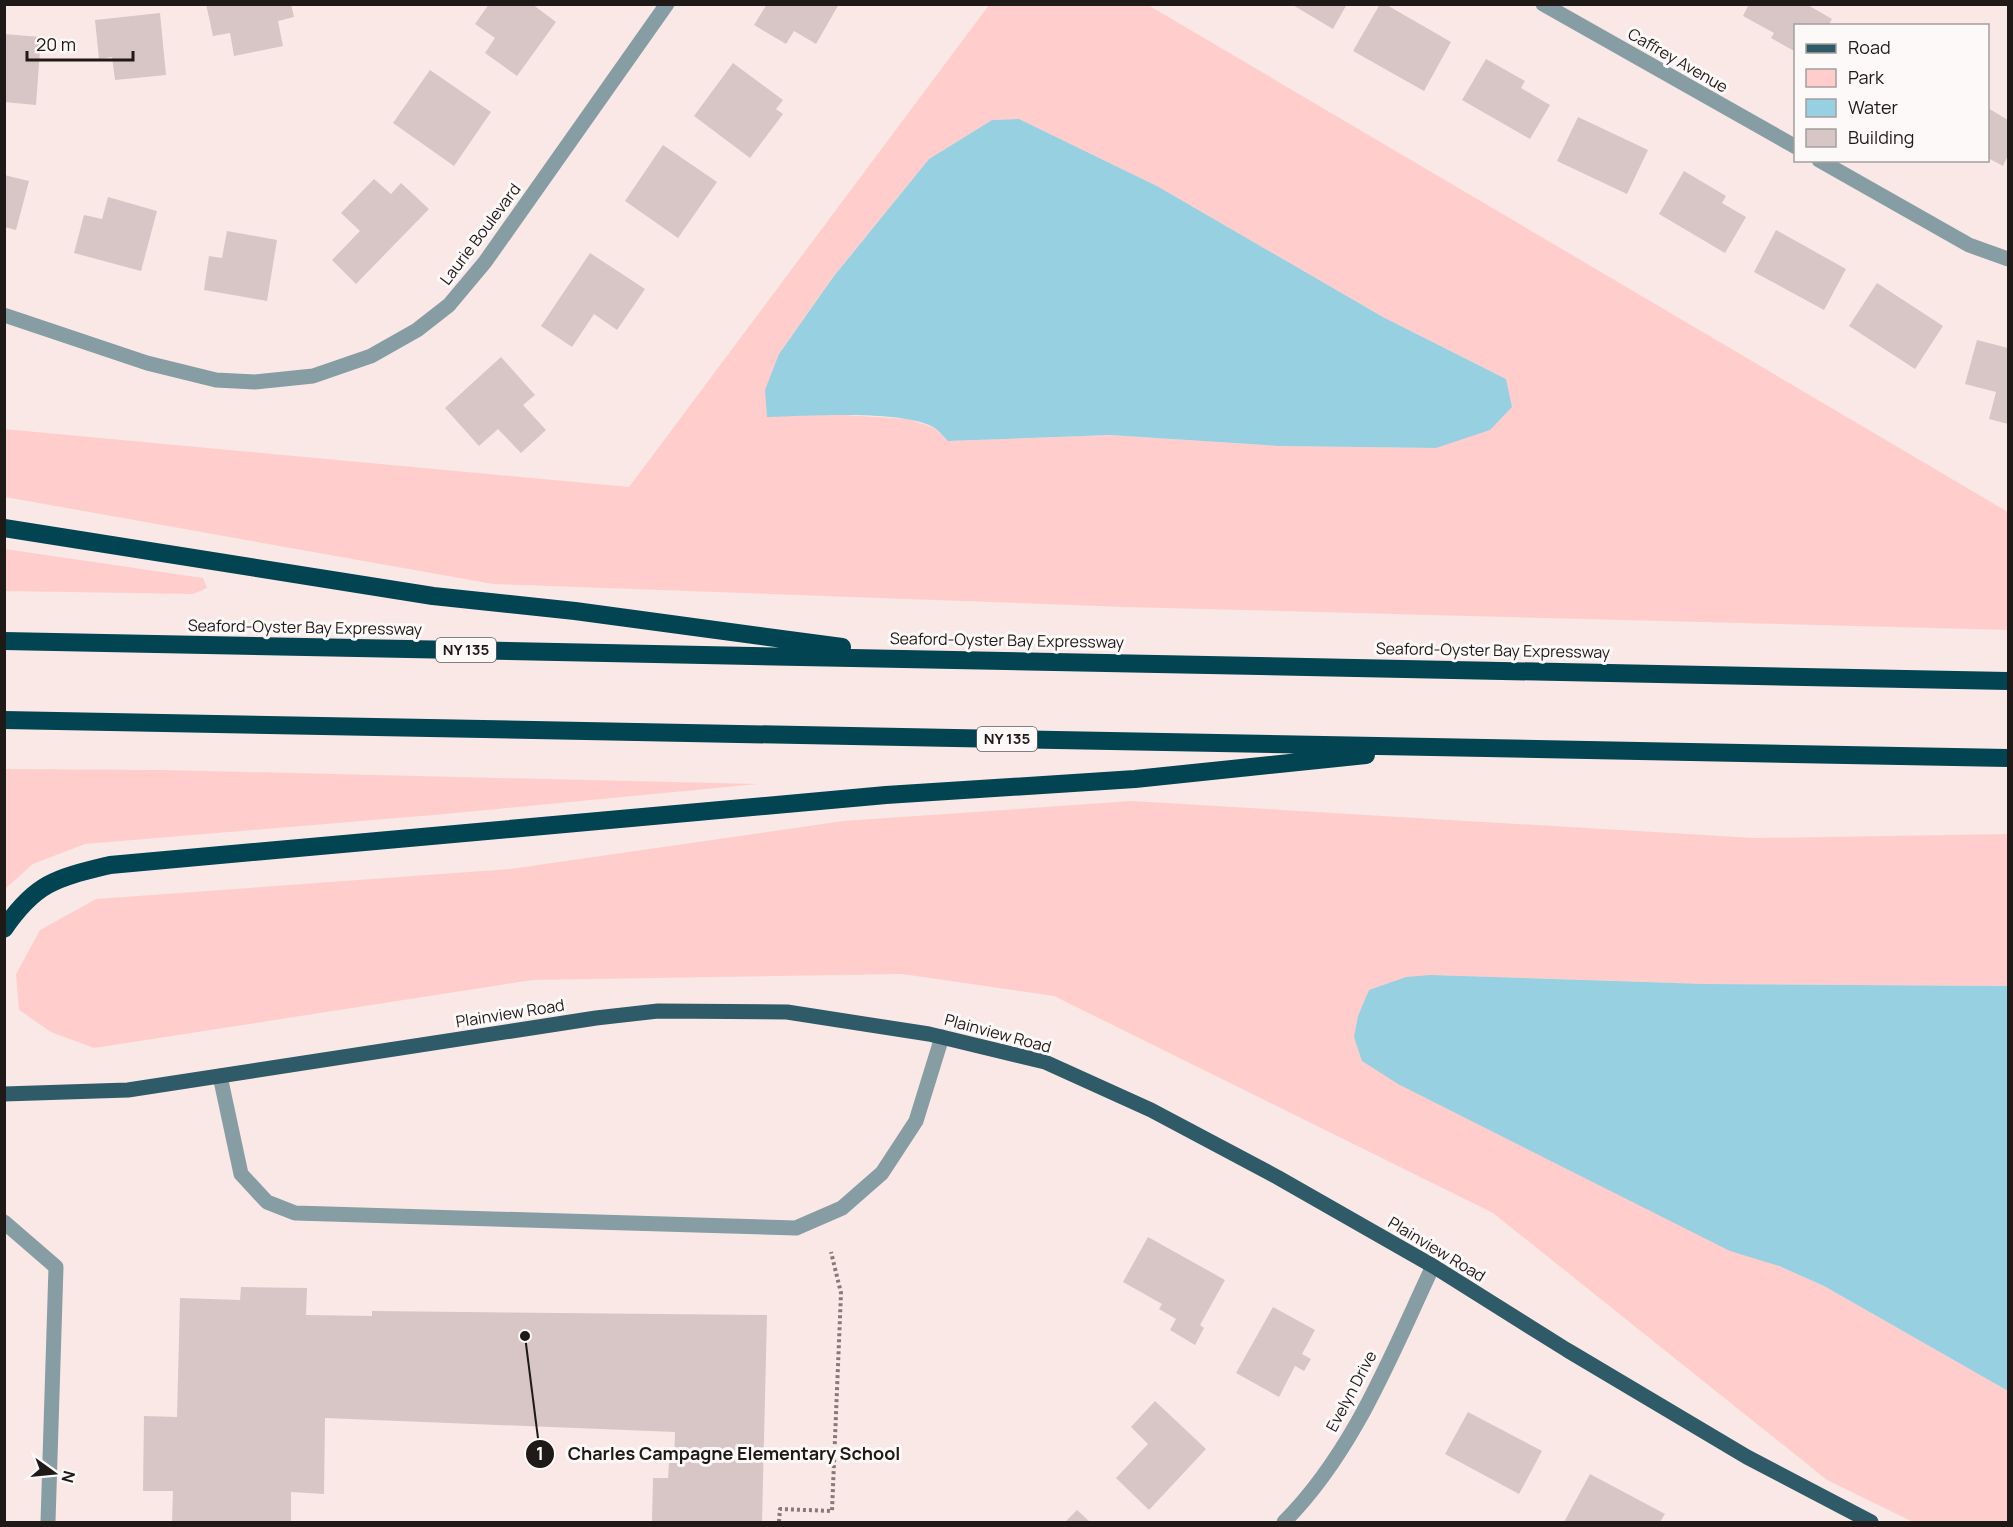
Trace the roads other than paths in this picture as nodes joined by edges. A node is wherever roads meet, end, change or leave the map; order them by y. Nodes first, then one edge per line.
1 (667, 4) edge
2 (1543, 4) edge
3 (1794, 146) edge
4 (1823, 162) edge
5 (2008, 259) edge
6 (4, 315) edge
7 (4, 528) edge
8 (4, 641) edge
9 (927, 658) junction
10 (2008, 681) edge
11 (4, 720) edge
12 (1447, 747) junction
13 (2008, 759) edge
14 (4, 930) edge
15 (942, 1037) junction
16 (220, 1076) junction
17 (4, 1094) edge
18 (4, 1222) edge
19 (1433, 1266) junction
20 (48, 1522) edge
21 (1284, 1522) edge
22 (1871, 1522) edge

1 - 6 street, Laurie Boulevard
2 - 3 street, Caffrey Avenue
4 - 5 street
7 - 9 highway
8 - 9 highway, Seaford-Oyster Bay Expressway / NY 135
9 - 10 highway, Seaford-Oyster Bay Expressway / NY 135
11 - 12 highway, NY 135
12 - 13 highway, NY 135
12 - 14 highway
15 - 16 main road, Plainview Road
15 - 16 street
15 - 19 main road, Plainview Road
16 - 17 main road, Plainview Road
18 - 20 street
19 - 21 street, Evelyn Drive
19 - 22 main road, Plainview Road

